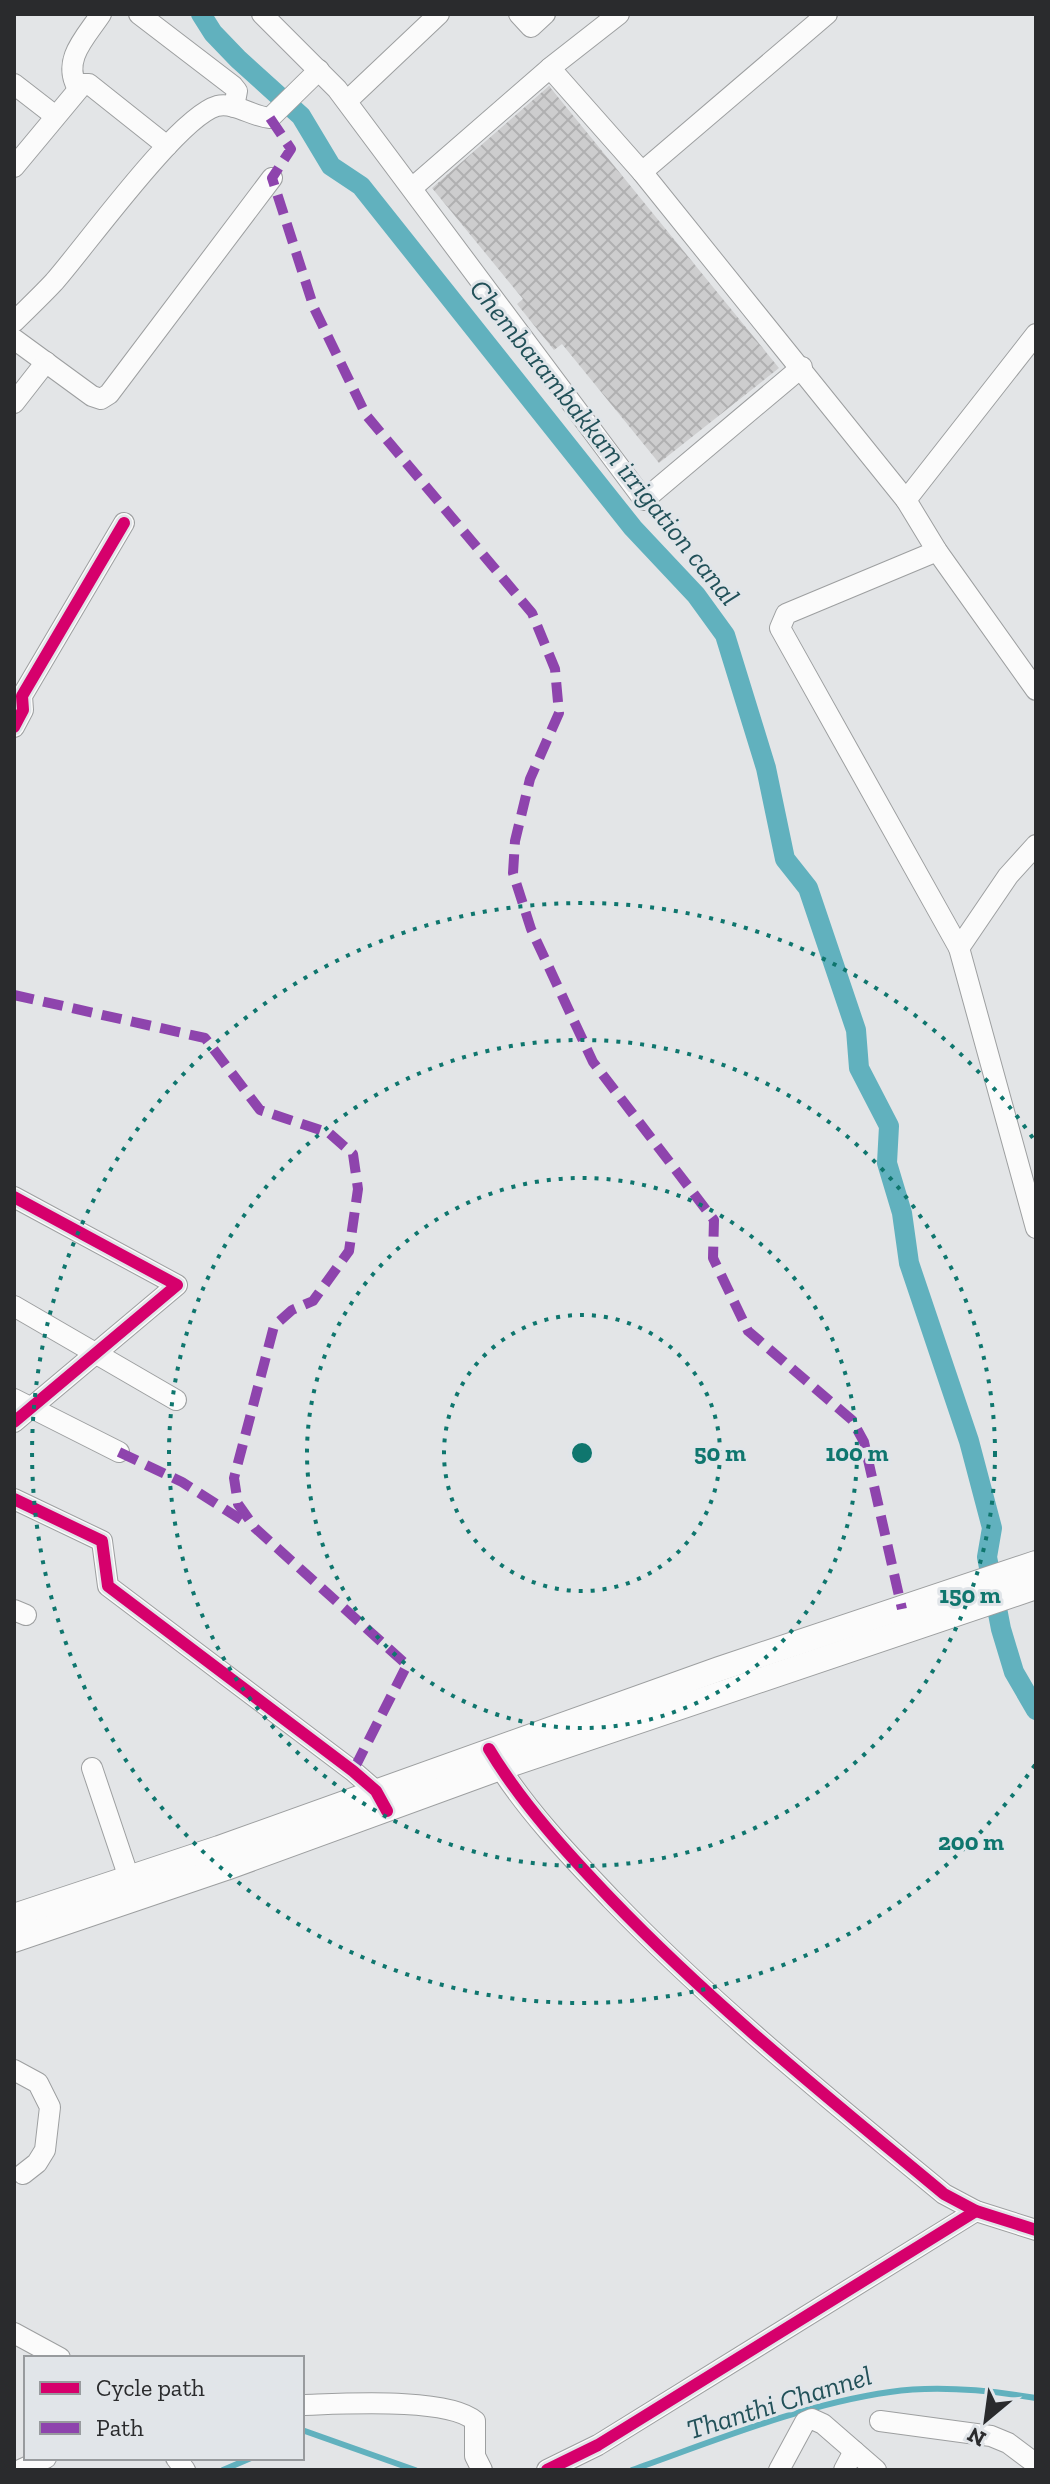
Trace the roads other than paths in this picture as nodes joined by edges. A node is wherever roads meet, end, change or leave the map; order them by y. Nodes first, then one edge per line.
1 (101, 14) edge
2 (139, 14) edge
3 (262, 14) edge
4 (439, 14) edge
5 (519, 14) edge
6 (545, 14) edge
7 (619, 14) edge
8 (827, 14) edge
9 (550, 68) junction
10 (319, 70) junction
11 (14, 84) edge
12 (77, 87) junction
13 (347, 101) junction
14 (234, 107) junction
15 (54, 115) junction
16 (167, 146) junction
17 (14, 167) edge
18 (642, 172) junction
19 (272, 178) dead end
20 (412, 188) junction
21 (14, 322) edge
22 (1036, 334) edge
23 (14, 339) edge
24 (46, 362) junction
25 (802, 367) junction
26 (14, 403) edge
27 (906, 500) junction
28 (124, 523) dead end
29 (937, 551) junction
30 (1036, 690) edge
31 (18, 692) edge
32 (14, 727) edge
33 (1036, 845) edge
34 (959, 948) junction
35 (14, 1197) edge
36 (1036, 1228) edge
37 (14, 1306) edge
38 (95, 1353) junction
39 (176, 1400) dead end
40 (22, 1403) edge
41 (14, 1422) edge
42 (119, 1452) dead end
43 (14, 1499) edge
44 (1034, 1576) edge
45 (495, 1759) junction
46 (92, 1768) dead end
47 (382, 1801) junction
48 (129, 1878) junction
49 (14, 1916) edge
50 (14, 1940) edge
51 (14, 2070) edge
52 (23, 2174) dead end
53 (976, 2211) junction
54 (1036, 2230) edge
55 (14, 2333) edge
56 (56, 2356) edge
57 (304, 2405) edge
58 (880, 2421) dead end
59 (854, 2451) junction
60 (42, 2460) edge
61 (1036, 2464) edge
62 (20, 2470) edge
63 (482, 2470) edge
64 (547, 2470) edge
65 (779, 2470) edge
66 (844, 2470) edge
67 (876, 2470) edge

1 - 12 street
2 - 14 street
3 - 10 street
4 - 13 street
5 - 6 street
7 - 9 street
8 - 18 street
9 - 18 street
9 - 20 street
10 - 13 street
10 - 14 street
11 - 15 street
12 - 15 street
12 - 16 street
13 - 20 street
14 - 16 street
15 - 17 street
16 - 21 street
18 - 25 street
19 - 24 street
20 - 25 street
22 - 27 street
23 - 24 street
24 - 26 street
25 - 27 street
27 - 29 street
28 - 31 street
29 - 30 street
29 - 34 street
31 - 32 street
33 - 34 street
34 - 36 street
35 - 38 street
37 - 38 street
38 - 39 street
38 - 40 street
40 - 41 street
40 - 42 street
43 - 47 street
44 - 45 main road
45 - 47 main road
45 - 53 street
46 - 48 street
47 - 48 main road
47 - 50 main road
48 - 49 main road
51 - 52 street
53 - 54 street
53 - 64 street
55 - 56 street
57 - 63 street
58 - 61 street
59 - 65 street
59 - 66 street
59 - 67 street
60 - 62 street

